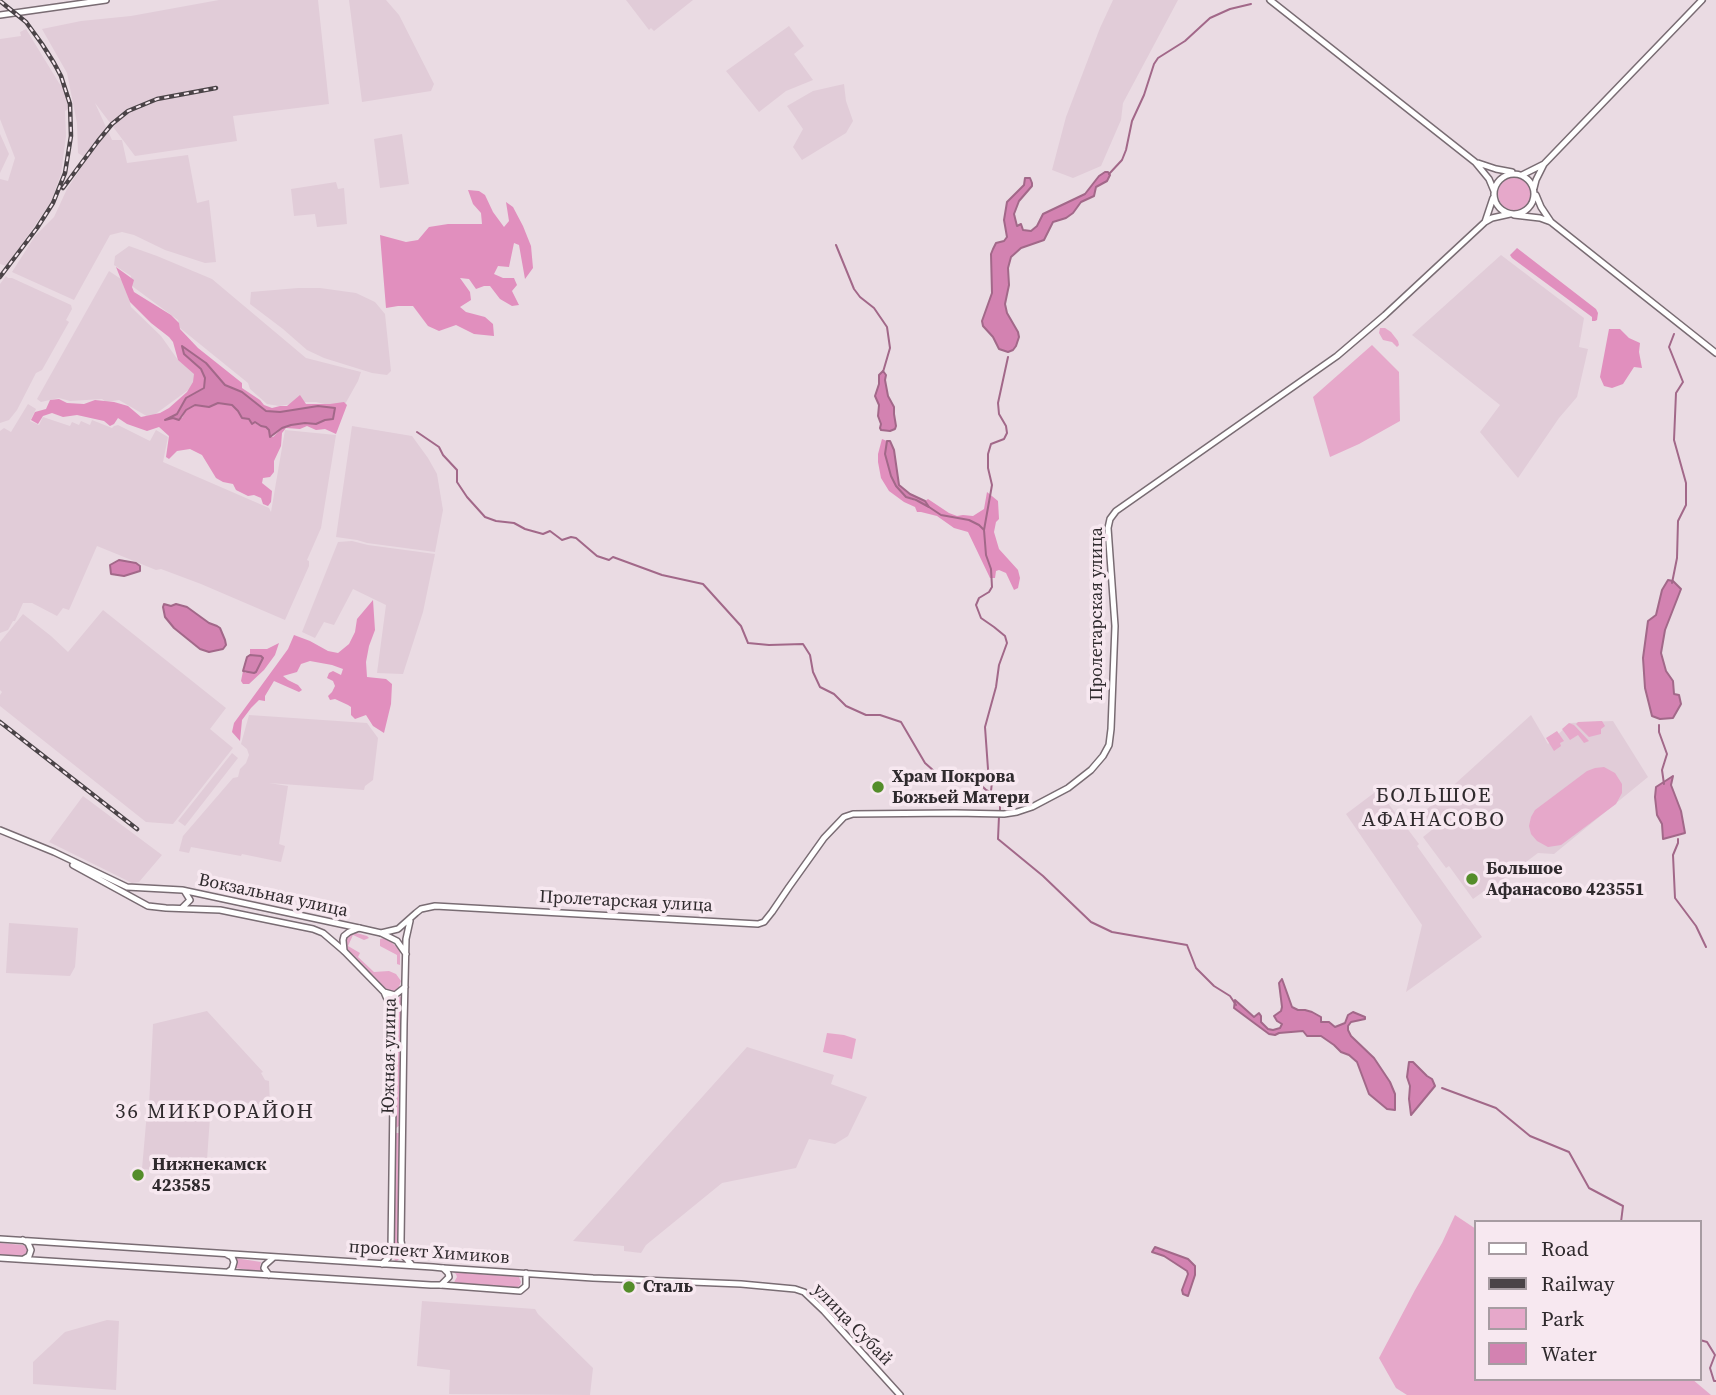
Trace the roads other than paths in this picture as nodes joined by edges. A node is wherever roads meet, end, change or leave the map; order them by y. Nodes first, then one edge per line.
1 (106, 0) edge
2 (1270, 0) edge
3 (1702, 0) edge
4 (0, 15) edge
5 (1475, 162) junction
6 (1544, 164) junction
7 (1520, 174) junction
8 (1534, 190) junction
9 (1494, 193) junction
10 (1512, 214) junction
11 (1485, 222) junction
12 (1551, 222) junction
13 (1716, 353) edge
14 (0, 832) edge
15 (144, 888) junction
16 (182, 890) junction
17 (142, 904) junction
18 (182, 908) junction
19 (411, 917) junction
20 (359, 928) junction
21 (381, 933) junction
22 (344, 951) junction
23 (406, 954) junction
24 (405, 987) junction
25 (384, 992) junction
26 (392, 1126) junction
27 (403, 1126) junction
28 (0, 1238) edge
29 (22, 1240) junction
30 (225, 1254) junction
31 (274, 1257) junction
32 (0, 1258) edge
33 (21, 1259) junction
34 (382, 1264) junction
35 (414, 1266) junction
36 (443, 1268) junction
37 (224, 1272) junction
38 (526, 1273) junction
39 (270, 1275) junction
40 (441, 1285) junction
41 (900, 1395) edge

1 - 4 main road
2 - 5 main road
3 - 6 main road
5 - 7 main road
5 - 9 main road
6 - 7 main road
6 - 8 main road
7 - 8 main road
7 - 9 main road
8 - 10 main road
8 - 12 main road
9 - 10 main road
9 - 11 main road
10 - 11 main road
10 - 12 main road
11 - 19 main road, Пролетарская улица
12 - 13 main road
14 - 15 main road, Вокзальная улица
14 - 17 main road, Вокзальная улица
15 - 16 main road, Вокзальная улица
15 - 17 main road
16 - 18 main road, Вокзальная улица
16 - 20 main road, Вокзальная улица
17 - 18 main road, Вокзальная улица
18 - 22 main road, Вокзальная улица
19 - 21 main road, Пролетарская улица
19 - 23 main road
20 - 21 main road, Вокзальная улица
20 - 22 main road, Вокзальная улица
21 - 23 main road, Вокзальная улица
22 - 25 main road, Вокзальная улица
23 - 24 main road
24 - 25 main road
24 - 27 main road, Южная улица
25 - 26 main road, Южная улица
26 - 27 main road, Южная улица
26 - 34 main road, Южная улица
27 - 35 main road, Южная улица
28 - 29 main road, проспект Химиков
29 - 30 main road, проспект Химиков
29 - 33 main road
30 - 31 main road, проспект Химиков
30 - 37 main road
31 - 34 main road, проспект Химиков
31 - 39 main road
32 - 33 main road, проспект Химиков
33 - 37 main road, проспект Химиков
34 - 35 main road, проспект Химиков
35 - 36 main road, проспект Химиков
36 - 38 main road, проспект Химиков
36 - 40 main road
37 - 39 main road, проспект Химиков
38 - 40 main road, проспект Химиков
38 - 41 main road, улица Субай
39 - 40 main road, проспект Химиков

